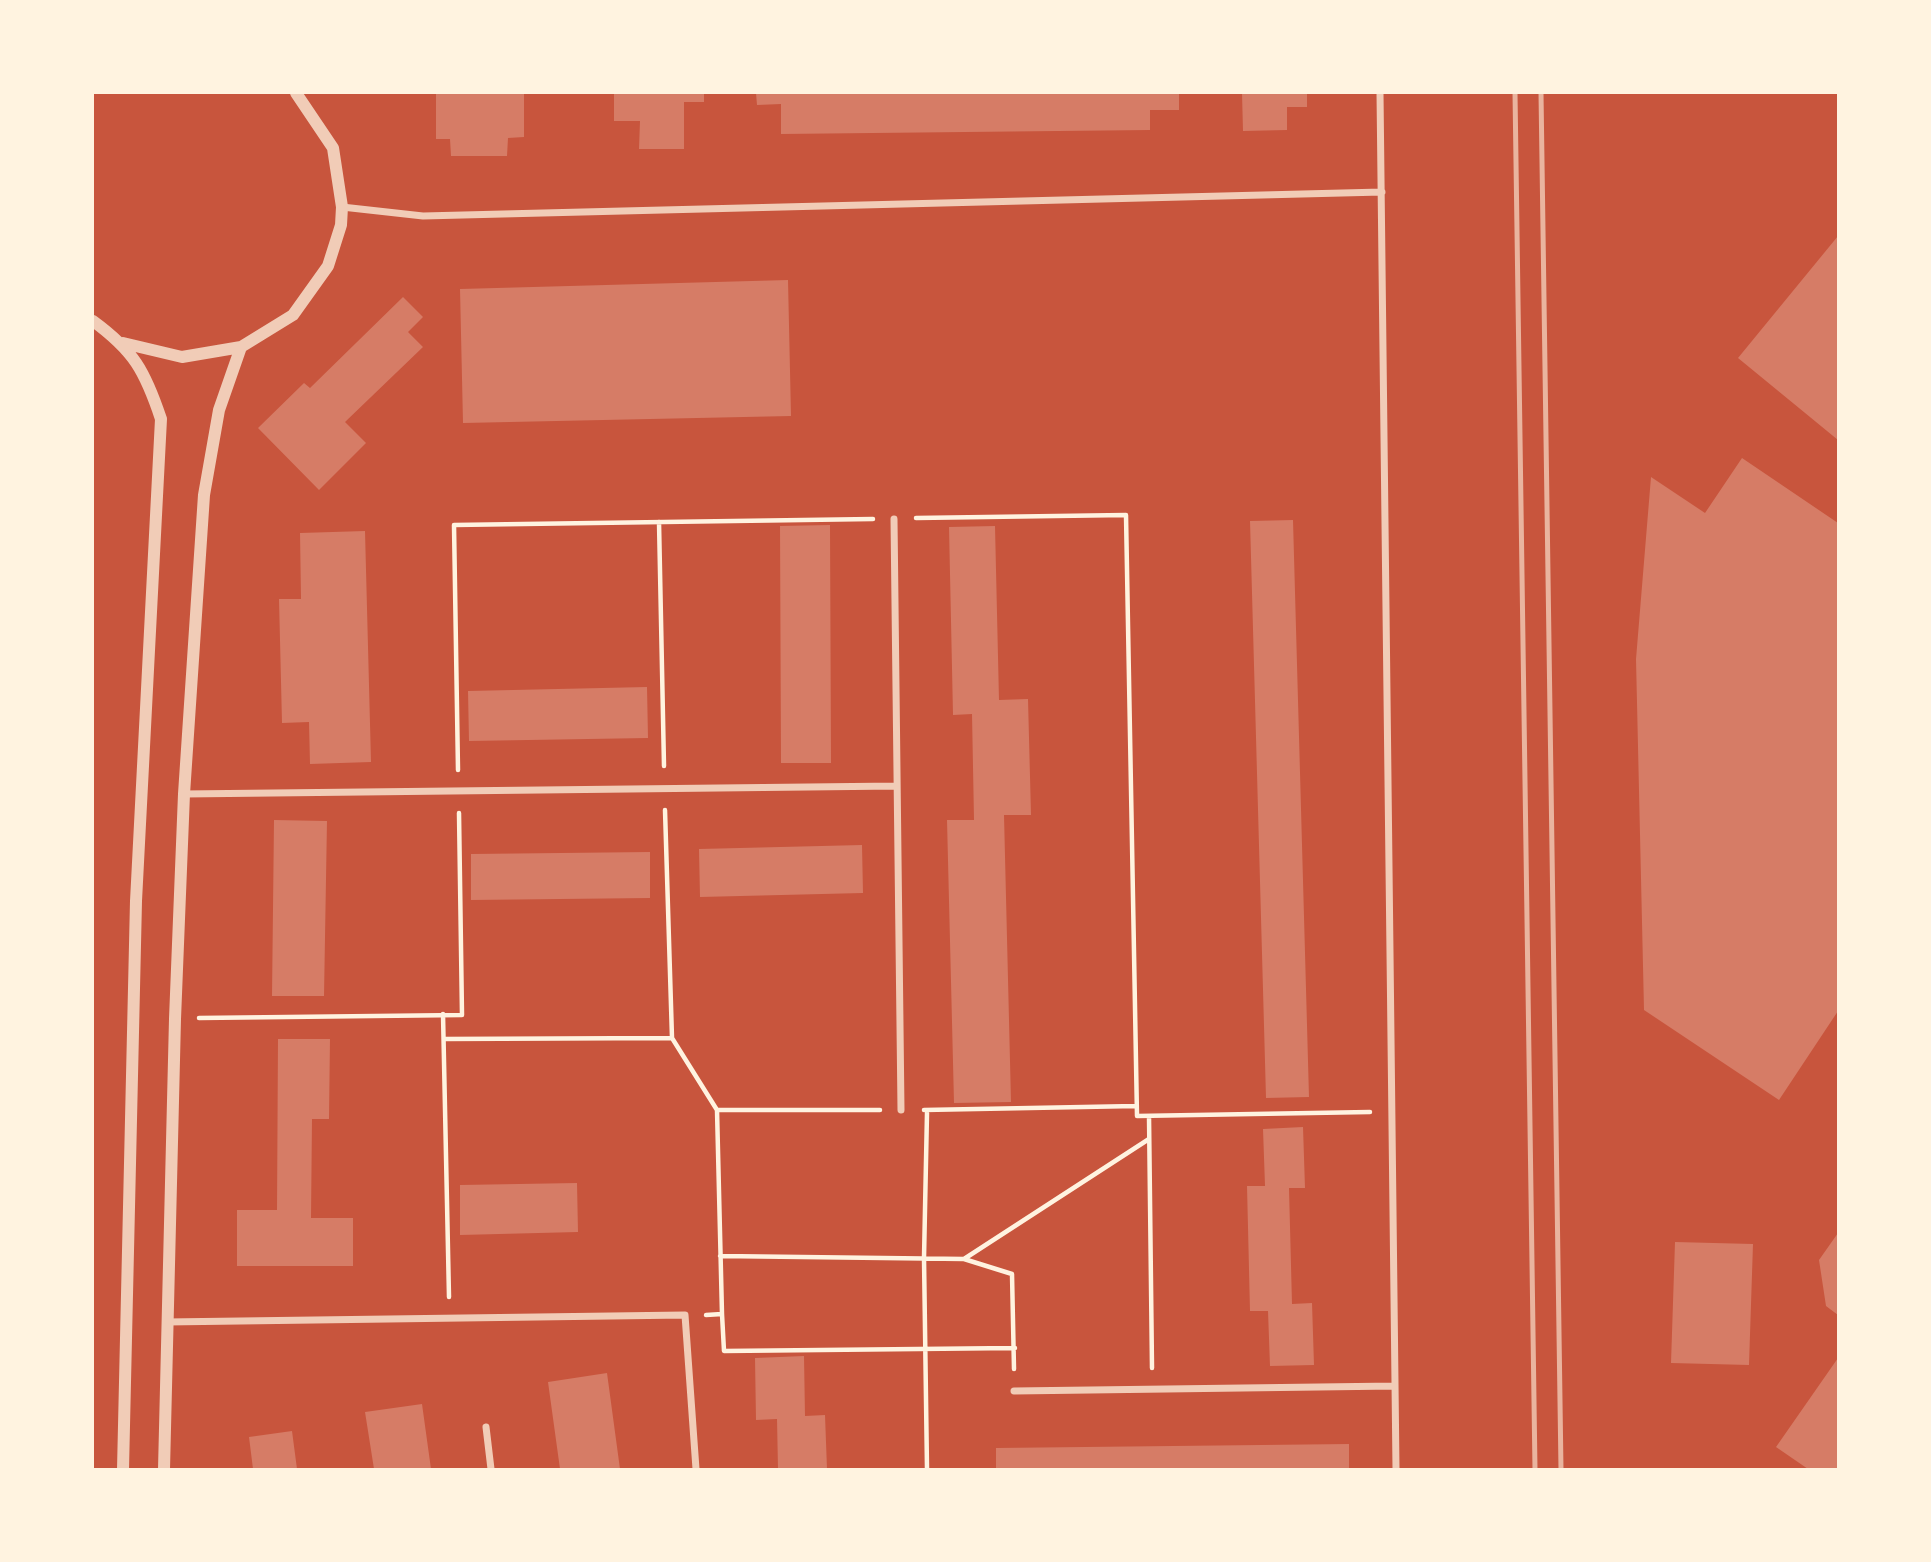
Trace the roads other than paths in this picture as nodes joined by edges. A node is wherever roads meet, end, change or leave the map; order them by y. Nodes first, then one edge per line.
1 (296, 93) edge
2 (1380, 93) edge
3 (1382, 192) junction
4 (342, 207) junction
5 (93, 321) edge
6 (123, 343) junction
7 (242, 347) junction
8 (894, 519) dead end
9 (897, 786) junction
10 (184, 794) junction
11 (901, 1110) dead end
12 (166, 1322) junction
13 (1395, 1387) junction
14 (1014, 1391) road end
15 (486, 1427) dead end
16 (124, 1469) edge
17 (164, 1469) edge
18 (491, 1469) edge
19 (696, 1469) edge
20 (1396, 1469) edge

1 - 4 street
2 - 3 street
3 - 4 street
3 - 13 street
4 - 7 street
5 - 6 street
6 - 7 street
6 - 16 street
7 - 10 street
8 - 9 street
9 - 10 street
9 - 11 street
10 - 12 street
12 - 17 street
12 - 19 street
13 - 14 street
13 - 20 street
15 - 18 street

